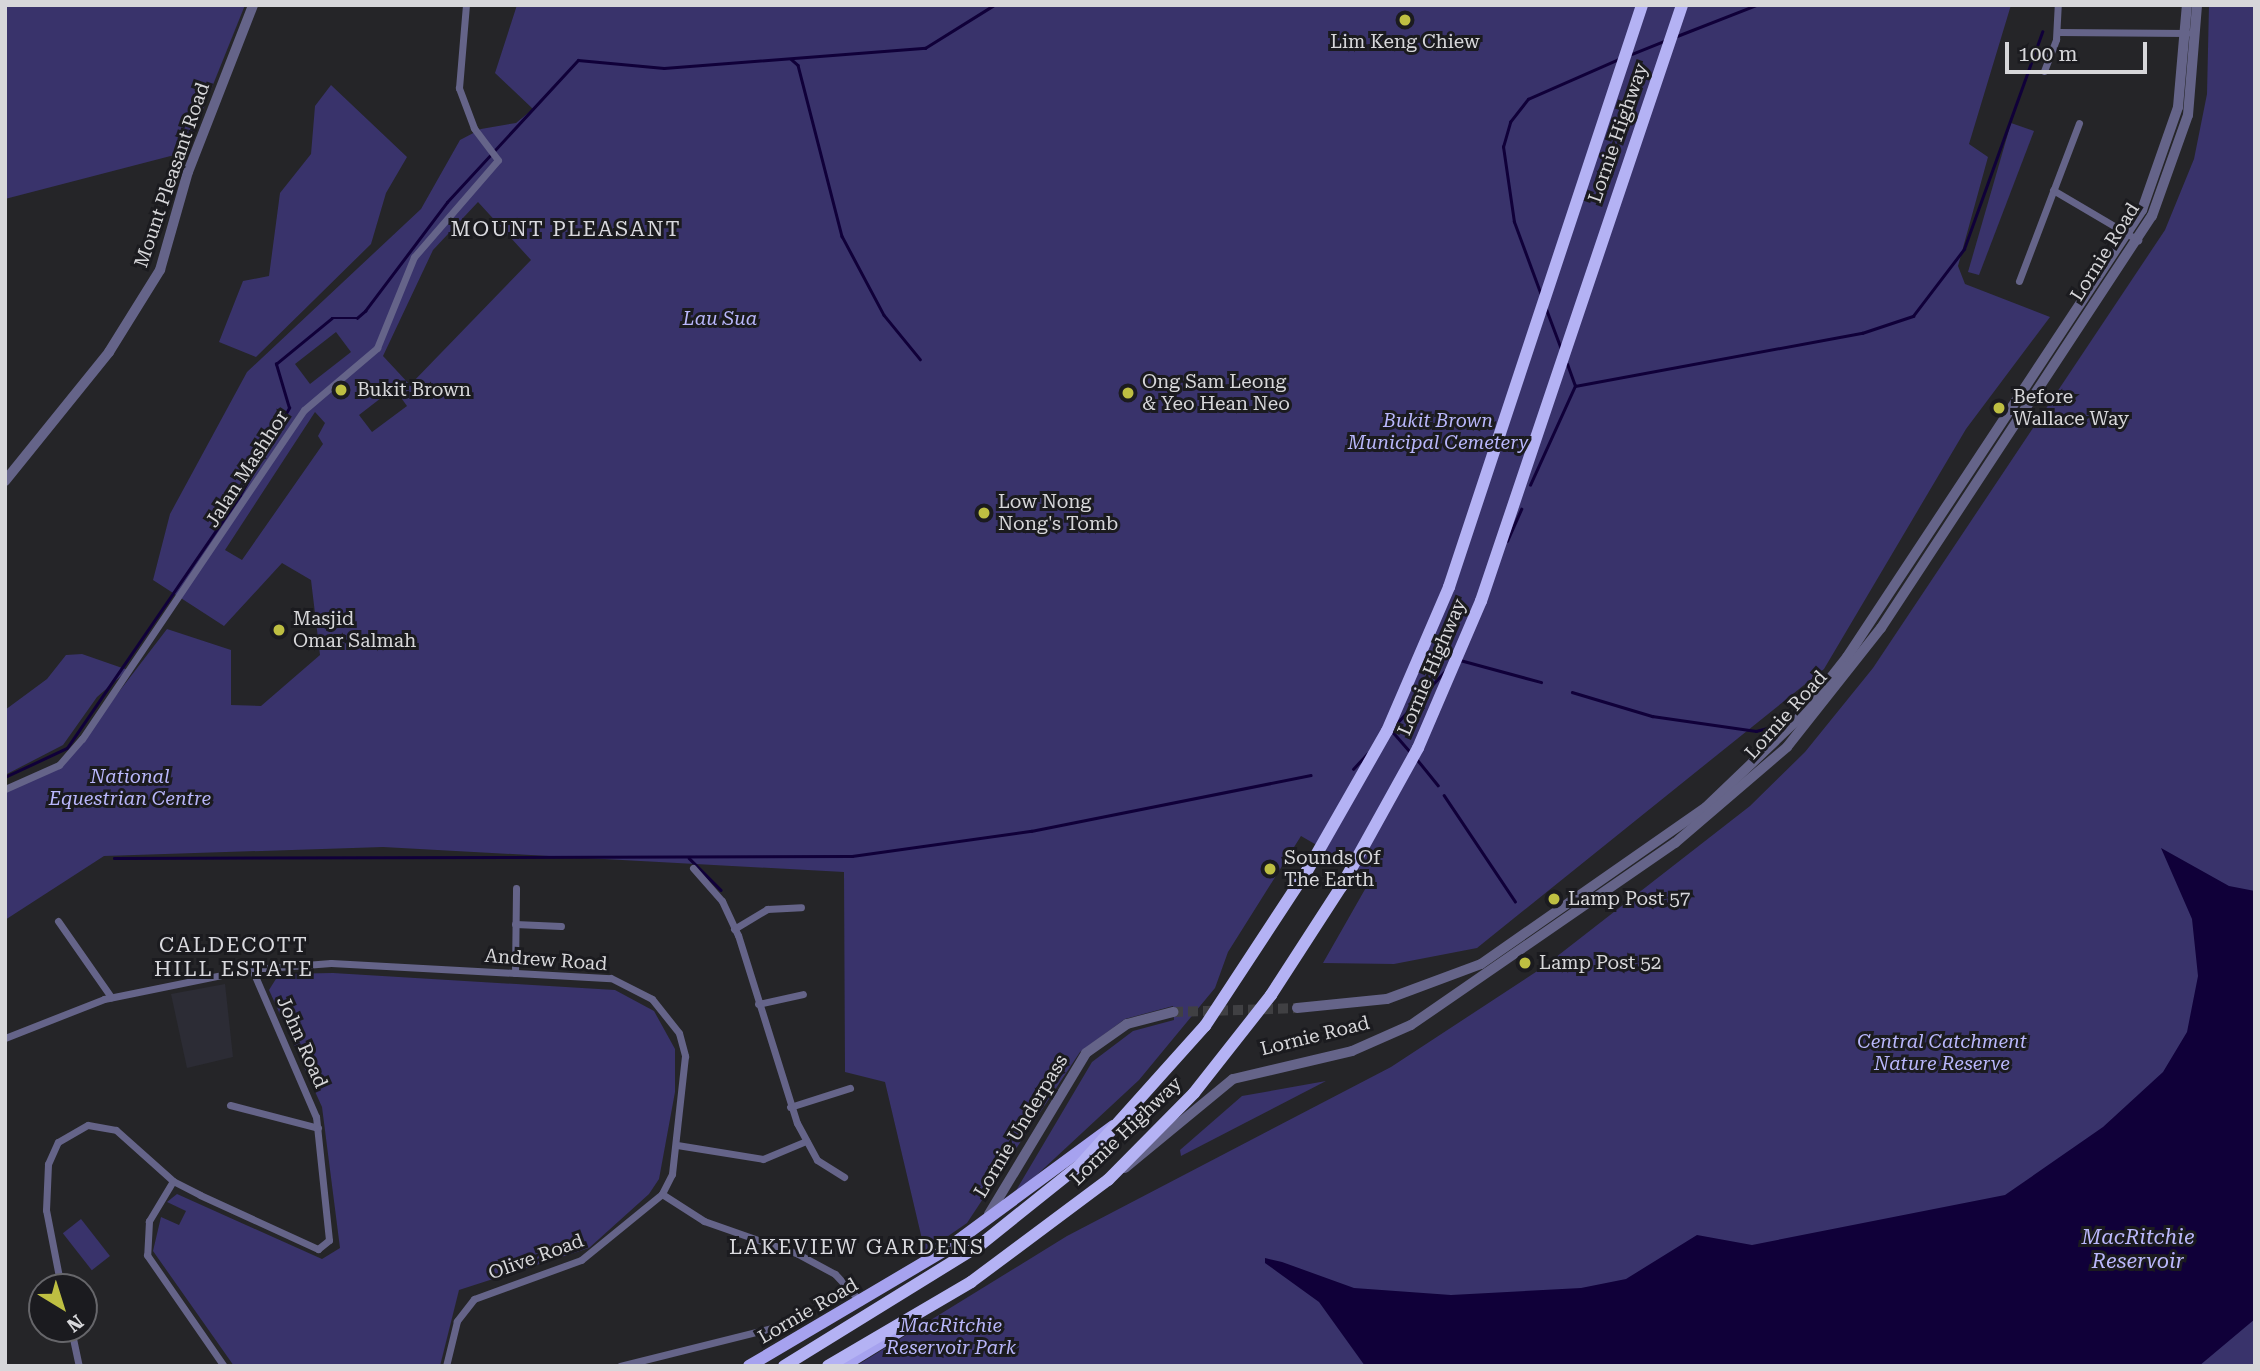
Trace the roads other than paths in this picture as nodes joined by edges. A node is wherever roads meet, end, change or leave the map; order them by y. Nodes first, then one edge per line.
1 (253, 5) edge
2 (466, 5) edge
3 (1643, 5) edge
4 (1682, 5) edge
5 (2058, 5) edge
6 (2187, 5) edge
7 (2197, 5) edge
8 (2058, 32) junction
9 (2192, 33) junction
10 (2044, 71) dead end
11 (2079, 123) dead end
12 (2053, 190) junction
13 (2134, 237) junction
14 (2019, 281) dead end
15 (5, 481) edge
16 (1904, 572) junction
17 (1916, 576) junction
18 (5, 789) edge
19 (693, 868) dead end
20 (516, 888) dead end
21 (801, 907) dead end
22 (58, 921) dead end
23 (515, 925) junction
24 (561, 926) dead end
25 (734, 929) junction
26 (252, 969) junction
27 (515, 973) junction
28 (803, 994) dead end
29 (111, 997) junction
30 (758, 1004) junction
31 (1297, 1008) tunnel mouth
32 (1173, 1012) tunnel mouth
33 (5, 1038) edge
34 (850, 1088) dead end
35 (230, 1105) dead end
36 (790, 1107) junction
37 (1125, 1118) junction
38 (318, 1128) junction
39 (806, 1141) junction
40 (677, 1145) junction
41 (844, 1177) dead end
42 (1108, 1180) junction
43 (173, 1181) junction
44 (662, 1194) junction
45 (1031, 1208) joint
46 (978, 1228) junction
47 (59, 1273) edge
48 (862, 1303) junction
49 (930, 1308) junction
50 (772, 1328) dead end
51 (74, 1343) edge
52 (79, 1366) edge
53 (224, 1366) edge
54 (446, 1366) edge
55 (620, 1366) edge
56 (749, 1366) edge
57 (784, 1366) edge
58 (828, 1366) edge
59 (843, 1366) edge

1 - 15 street, Mount Pleasant Road
2 - 18 street, Jalan Mashhor
3 - 37 highway, Lornie Highway
4 - 42 highway, Lornie Highway
5 - 8 street
6 - 9 street, Lornie Road
7 - 9 street, Lornie Road
8 - 9 street
8 - 10 street
9 - 13 street, Lornie Road
11 - 12 street
12 - 13 street
12 - 14 street
13 - 16 street, Lornie Road
13 - 17 street, Lornie Road
16 - 17 street
16 - 31 street, Lornie Road
17 - 42 street, Lornie Road
19 - 25 street
20 - 23 street
21 - 25 street
22 - 29 street
23 - 24 street
23 - 27 street
25 - 30 street
26 - 27 street, Andrew Road
26 - 29 street, Andrew Road
26 - 38 street, John Road
27 - 40 street, Andrew Road
28 - 30 street
29 - 33 street, Andrew Road
30 - 36 street
32 - 46 street, Lornie Underpass
34 - 36 street
35 - 38 street
36 - 39 street
37 - 45 highway, Lornie Highway
37 - 46 main road, Lornie Road
38 - 43 street, John Road
39 - 40 street
39 - 41 street
40 - 44 street, Andrew Road
42 - 49 highway, Lornie Highway
43 - 47 street
43 - 53 street
44 - 48 street
44 - 54 street, Olive Road
45 - 57 highway, Lornie Road
46 - 48 main road, Lornie Road
48 - 56 main road, Lornie Road
49 - 58 highway
49 - 59 main road
50 - 55 street, Lornie Road
51 - 52 street

